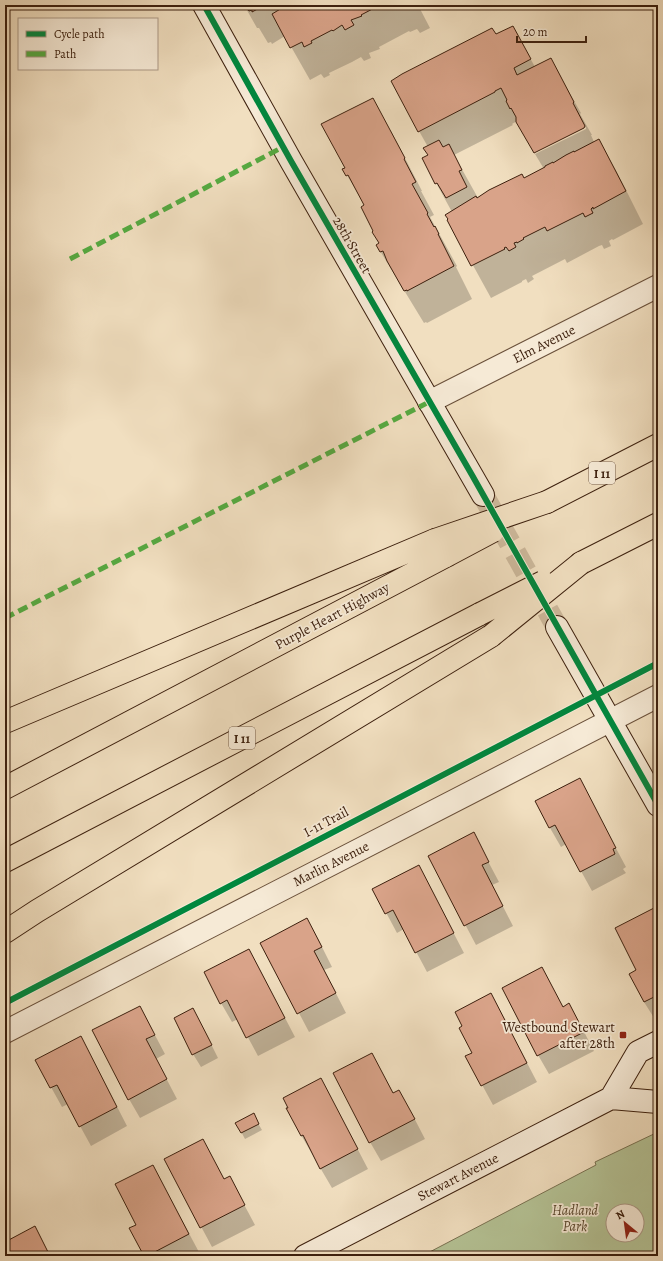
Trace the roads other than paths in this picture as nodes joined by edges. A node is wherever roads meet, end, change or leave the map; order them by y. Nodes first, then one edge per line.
1 (204, 5) edge
2 (658, 286) edge
3 (429, 402) junction
4 (658, 445) edge
5 (483, 495) tunnel mouth
6 (658, 524) edge
7 (440, 548) junction
8 (580, 563) junction
9 (557, 627) tunnel mouth
10 (658, 696) edge
11 (610, 721) junction
12 (5, 722) edge
13 (5, 788) edge
14 (658, 806) edge
15 (5, 861) edge
16 (5, 932) edge
17 (5, 1032) edge
18 (658, 1042) edge
19 (611, 1098) junction
20 (658, 1102) edge
21 (305, 1256) edge

1 - 3 street, 28th Street
2 - 3 street, Elm Avenue
3 - 5 street, 28th Street
4 - 7 highway, I 11, bridge
6 - 8 highway, I 11
7 - 12 highway
7 - 13 highway, Purple Heart Highway
8 - 15 highway, I 11, bridge
8 - 16 highway, bridge
9 - 11 street
10 - 11 street, Marlin Avenue
11 - 14 street
11 - 17 street, Marlin Avenue
18 - 19 street
19 - 20 street
19 - 21 street, Stewart Avenue

